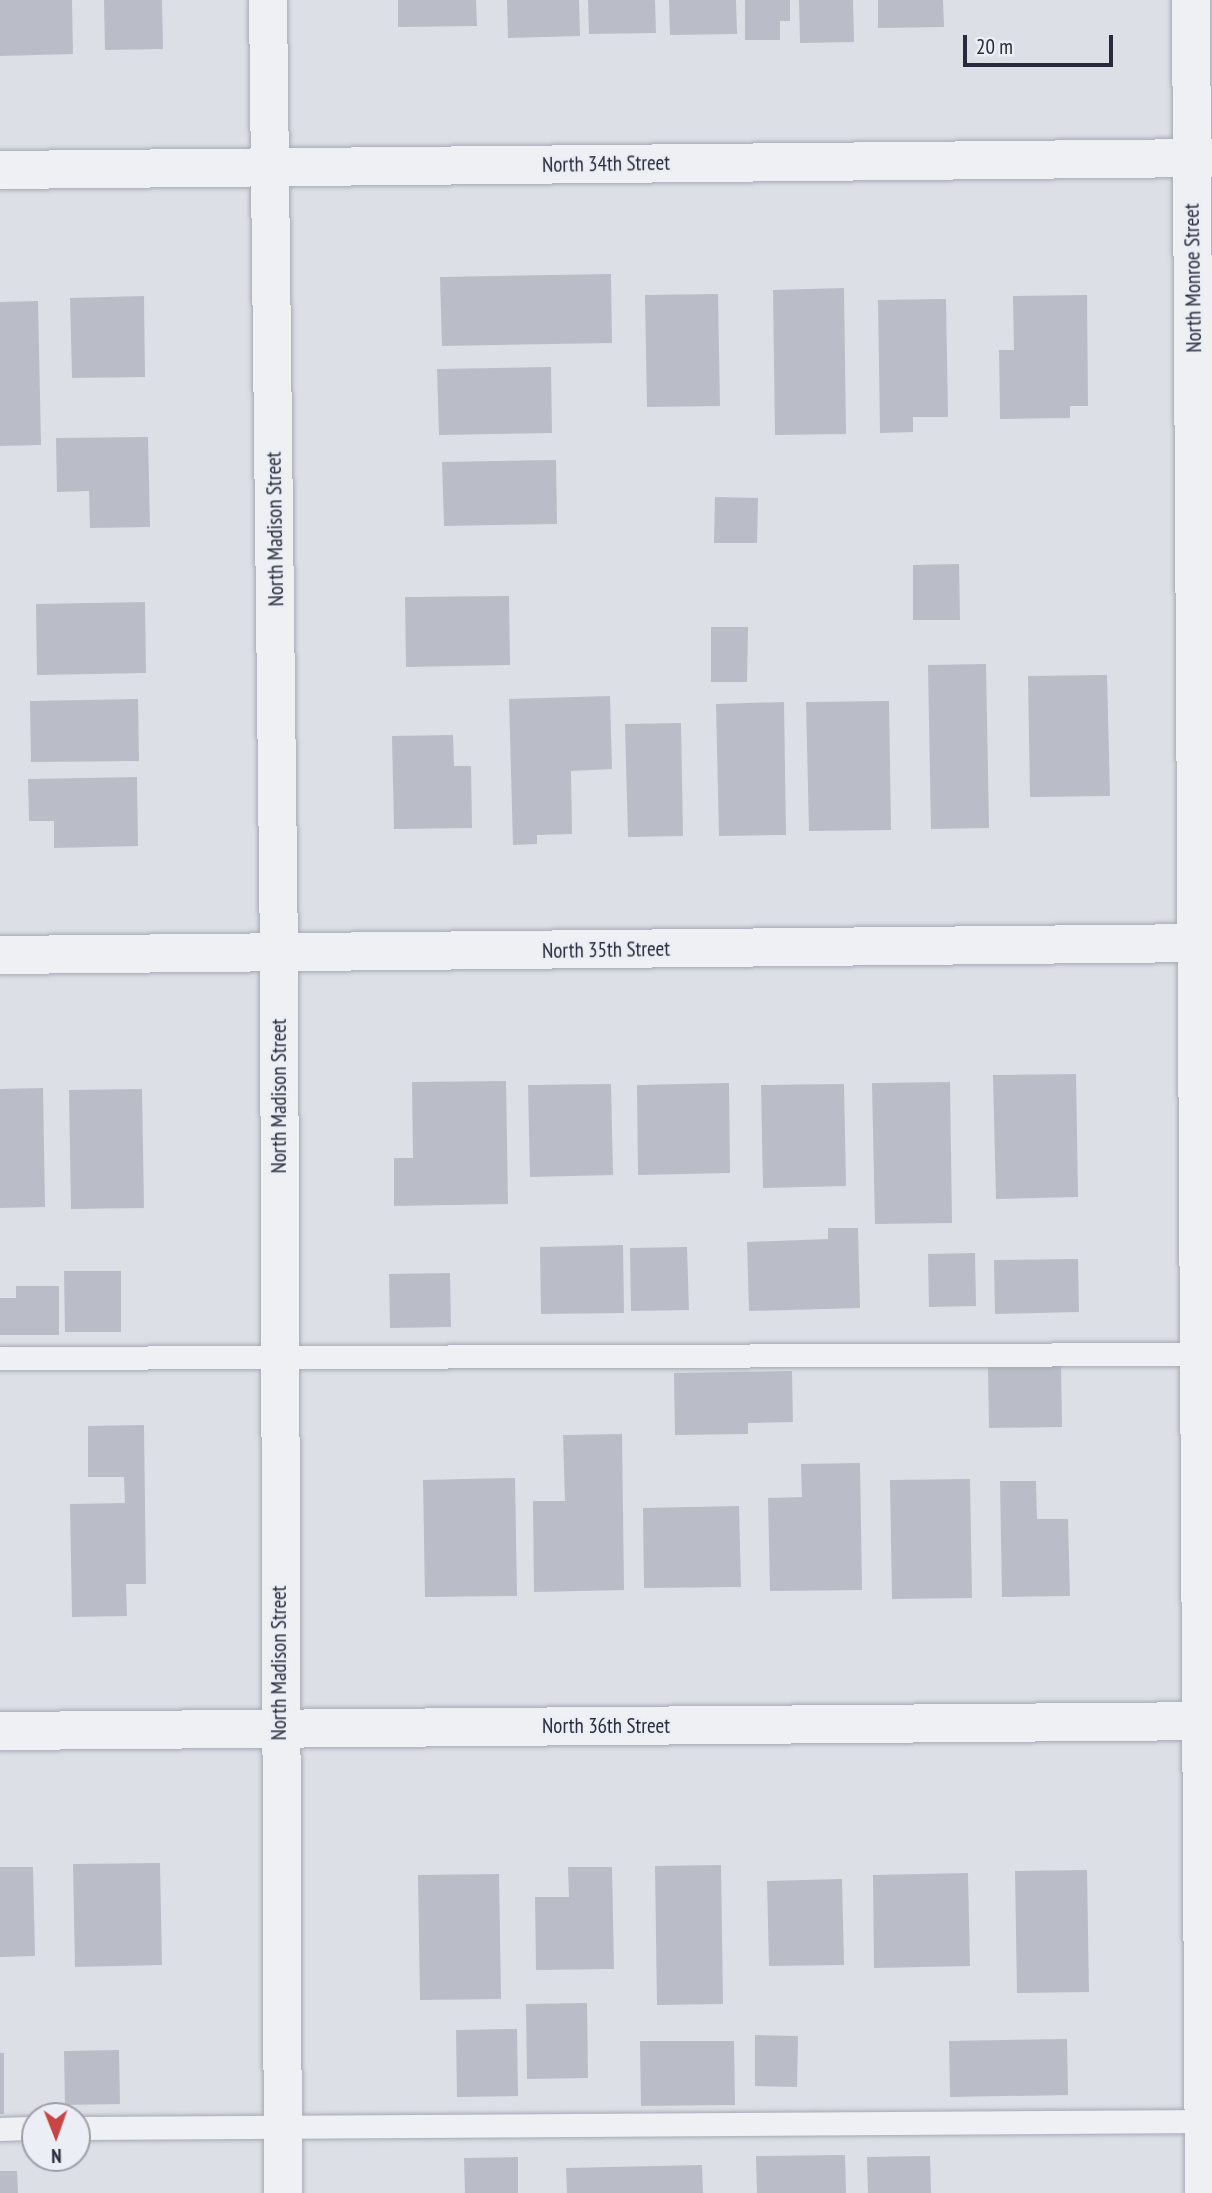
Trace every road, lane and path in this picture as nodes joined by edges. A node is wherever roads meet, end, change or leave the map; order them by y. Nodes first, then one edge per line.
1 (268, 0) edge
2 (1191, 0) edge
3 (1202, 158) edge
4 (271, 168) junction
5 (0, 170) edge
6 (1204, 547) edge
7 (1205, 943) edge
8 (279, 954) junction
9 (0, 955) edge
10 (1205, 1354) edge
11 (0, 1358) edge
12 (279, 1358) junction
13 (1205, 1721) edge
14 (280, 1729) junction
15 (0, 1731) edge
16 (1208, 2121) edge
17 (281, 2127) junction
18 (21, 2128) edge
19 (91, 2128) edge
20 (0, 2129) edge
21 (283, 2193) edge
22 (1204, 2193) edge

1 - 4 street, North Madison Street
2 - 3 street, North Monroe Street
3 - 4 street, North 34th Street
3 - 6 street, North Monroe Street
4 - 5 street, North 34th Street
4 - 8 street, North Madison Street
6 - 7 street, North Monroe Street
7 - 8 street, North 35th Street
7 - 10 street, North Monroe Street
8 - 9 street, North 35th Street
8 - 12 street, North Madison Street
10 - 12 lane
10 - 13 street, North Monroe Street
11 - 12 lane
12 - 14 street, North Madison Street
13 - 14 street, North 36th Street
13 - 16 street, North Monroe Street
14 - 15 street, North 36th Street
14 - 17 street, North Madison Street
16 - 17 lane
16 - 22 street, North Monroe Street
17 - 19 lane
17 - 21 street, North Madison Street
18 - 20 lane

